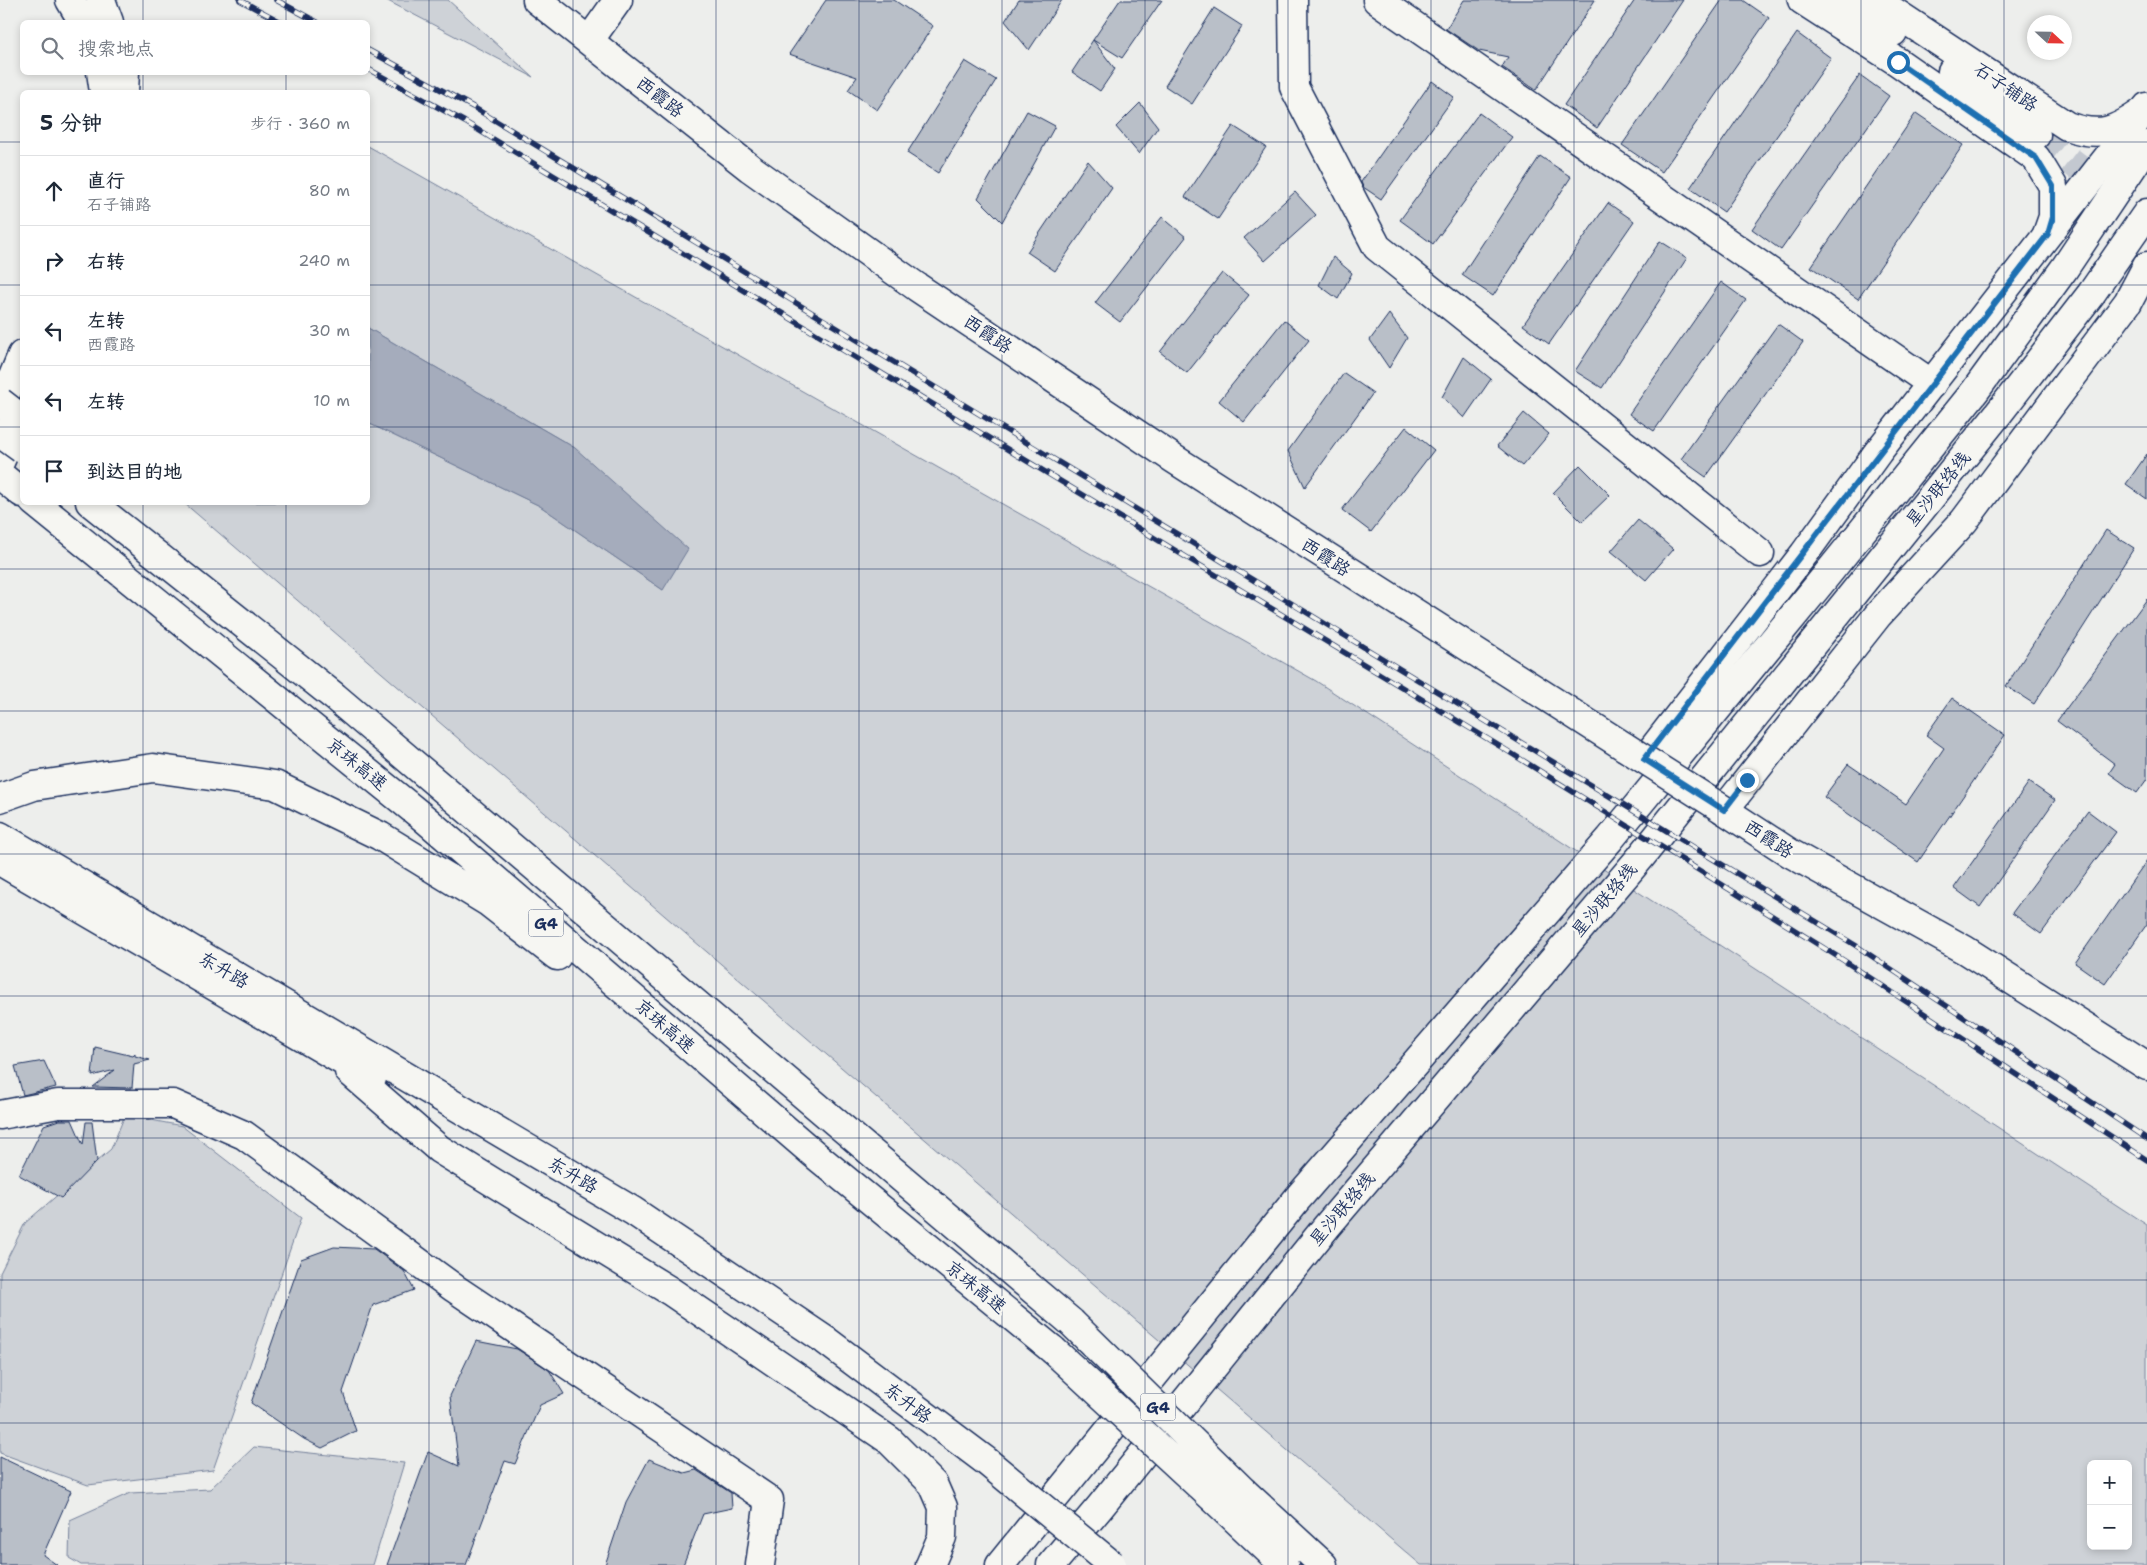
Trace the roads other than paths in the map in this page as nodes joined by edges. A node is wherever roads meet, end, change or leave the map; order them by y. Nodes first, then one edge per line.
1 (70, 0) edge
2 (101, 0) edge
3 (537, 0) edge
4 (618, 0) edge
5 (1293, 0) edge
6 (1377, 0) edge
7 (1802, 0) edge
8 (1842, 0) edge
9 (1876, 0) edge
10 (82, 20) edge
11 (108, 20) edge
12 (589, 41) junction
13 (101, 75) edge
14 (125, 75) edge
15 (104, 90) edge
16 (124, 90) edge
17 (2145, 109) edge
18 (2036, 135) tunnel mouth
19 (2147, 145) edge
20 (2147, 213) edge
21 (2048, 234) junction
22 (2147, 266) edge
23 (2138, 296) edge
24 (20, 360) edge
25 (1932, 384) junction
26 (0, 402) edge
27 (0, 408) edge
28 (20, 414) edge
29 (20, 417) edge
30 (0, 433) edge
31 (20, 448) edge
32 (0, 462) edge
33 (38, 505) edge
34 (94, 505) edge
35 (120, 505) edge
36 (1760, 553) dead end
37 (335, 697) junction
38 (1635, 753) junction
39 (0, 798) edge
40 (1724, 810) junction
41 (0, 836) edge
42 (0, 861) edge
43 (43, 876) junction
44 (331, 1056) junction
45 (2147, 1066) edge
46 (0, 1115) edge
47 (814, 1154) junction
48 (980, 1468) junction
49 (1237, 1503) junction
50 (760, 1565) edge
51 (930, 1565) edge
52 (1000, 1565) edge
53 (1050, 1565) edge
54 (1084, 1565) edge
55 (1112, 1565) edge
56 (1284, 1565) edge
57 (1323, 1565) edge

1 - 10 main road
2 - 11 main road
3 - 12 main road, 西霞路
4 - 12 main road
5 - 36 main road
6 - 25 main road
7 - 21 main road
8 - 18 main road, 石子铺路
9 - 17 main road, 石子铺路
12 - 38 main road, 西霞路
13 - 15 main road
14 - 16 main road
17 - 21 main road
19 - 52 main road
20 - 53 main road, 星沙联络线
21 - 25 main road
22 - 23 main road
23 - 40 main road
24 - 27 main road
25 - 38 main road
26 - 29 main road, bridge
28 - 32 main road
30 - 31 main road, bridge
33 - 47 main road, 京珠高速 / G4
34 - 37 main road, 京珠高速 / G4
35 - 37 main road
37 - 49 main road, 京珠高速 / G4, bridge
38 - 40 main road, 西霞路, bridge
39 - 47 main road
40 - 45 main road, 西霞路
41 - 43 main road, 东升路
42 - 43 main road, 东升路
43 - 44 main road, 东升路
43 - 48 main road, 东升路
44 - 48 main road, 东升路
44 - 51 main road
46 - 50 main road
47 - 49 main road, 京珠高速 / G4, bridge
48 - 54 main road, 东升路
48 - 55 main road, 东升路, bridge
49 - 56 main road, 京珠高速 / G4
49 - 57 main road, 京珠高速 / G4

